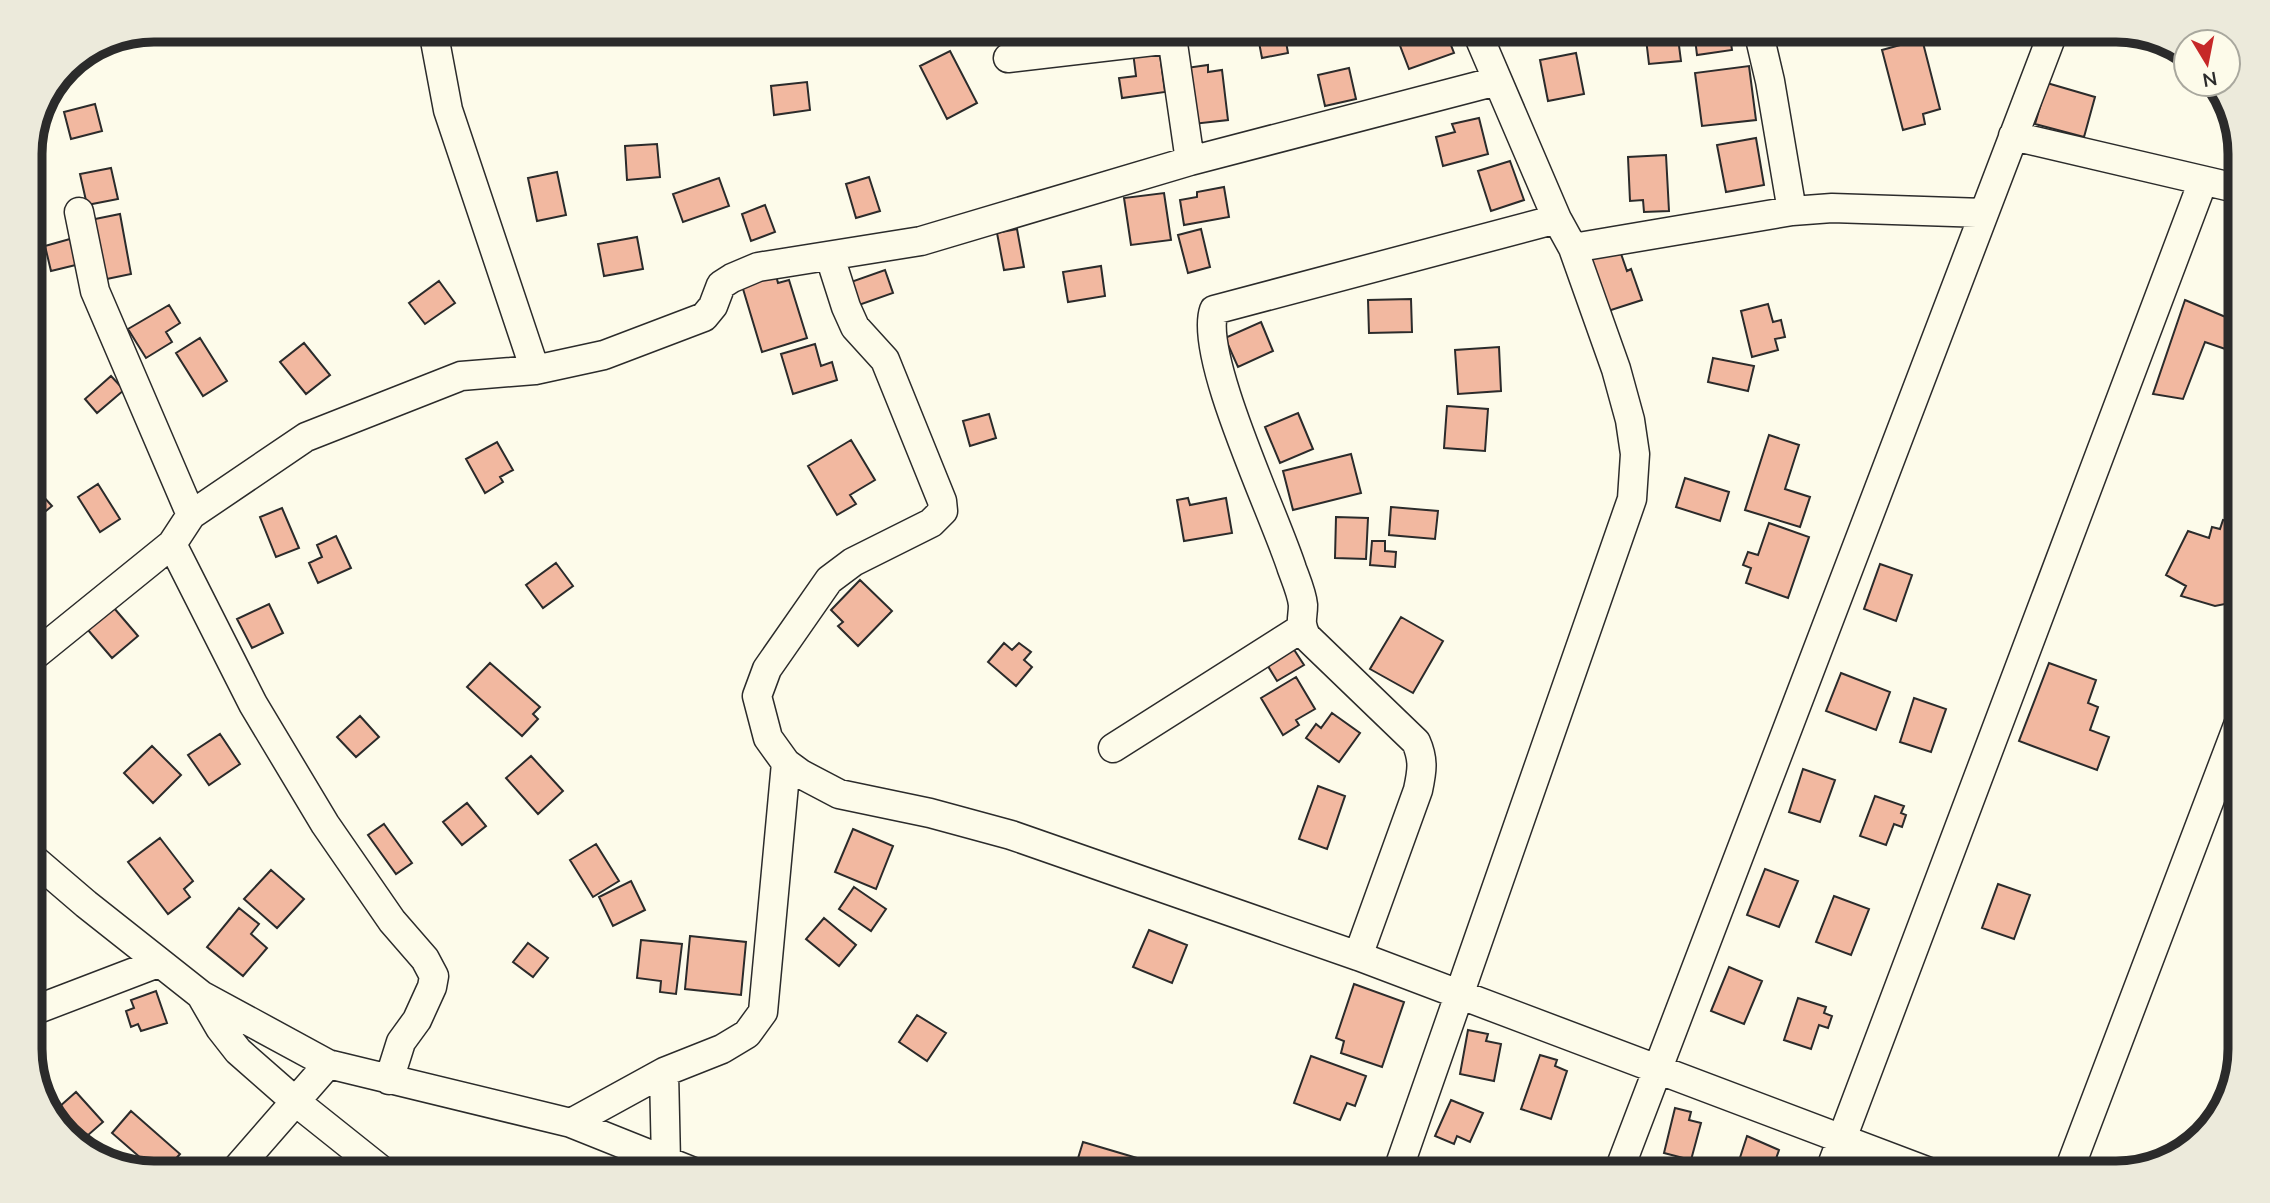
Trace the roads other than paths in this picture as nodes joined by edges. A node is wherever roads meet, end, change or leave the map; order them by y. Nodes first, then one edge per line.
1 (435, 42) edge
2 (1117, 42) edge
3 (1172, 42) edge
4 (1481, 42) edge
5 (1761, 42) edge
6 (2049, 42) edge
7 (1008, 58) dead end
8 (1497, 81) junction
9 (2013, 136) junction
10 (1190, 161) junction
11 (2203, 181) junction
12 (2228, 186) edge
13 (1792, 211) junction
14 (79, 212) dead end
15 (1984, 213) junction
16 (1557, 219) junction
17 (1573, 248) junction
18 (830, 257) junction
19 (535, 370) junction
20 (191, 515) junction
21 (172, 544) junction
22 (1302, 628) junction
23 (42, 649) edge
24 (1113, 748) dead end
25 (2228, 752) edge
26 (786, 763) junction
27 (42, 866) edge
28 (1359, 956) junction
29 (158, 963) junction
30 (201, 995) junction
31 (1460, 995) junction
32 (42, 1007) edge
33 (328, 1064) junction
34 (1657, 1069) junction
35 (664, 1072) junction
36 (389, 1080) junction
37 (296, 1102) junction
38 (571, 1123) junction
39 (1842, 1139) junction
40 (244, 1161) edge
41 (370, 1161) edge
42 (664, 1161) edge
43 (666, 1161) edge
44 (1401, 1161) edge
45 (1622, 1161) edge
46 (1834, 1161) edge
47 (1900, 1161) edge
48 (2073, 1161) edge

1 - 19 street
2 - 7 street
3 - 10 street
4 - 8 street
5 - 13 street
6 - 9 street
8 - 10 street
8 - 16 street
9 - 11 street
9 - 15 street
10 - 18 street
11 - 12 street
11 - 39 street
13 - 15 street
13 - 17 street
14 - 20 street
15 - 34 street
16 - 17 street
16 - 22 street
17 - 31 street
18 - 19 street
18 - 26 street
19 - 20 street
20 - 21 street
21 - 23 street
21 - 36 street
22 - 24 street
22 - 28 street
25 - 48 street
26 - 28 street
26 - 35 street
27 - 29 street
28 - 31 street
29 - 30 street
29 - 32 street
30 - 33 street
30 - 37 street
31 - 34 street
31 - 44 street
33 - 36 street
33 - 37 street
34 - 39 street
34 - 45 street
35 - 38 street
35 - 43 street
36 - 38 street
37 - 40 street
37 - 41 street
38 - 42 street
39 - 46 street
39 - 47 street

